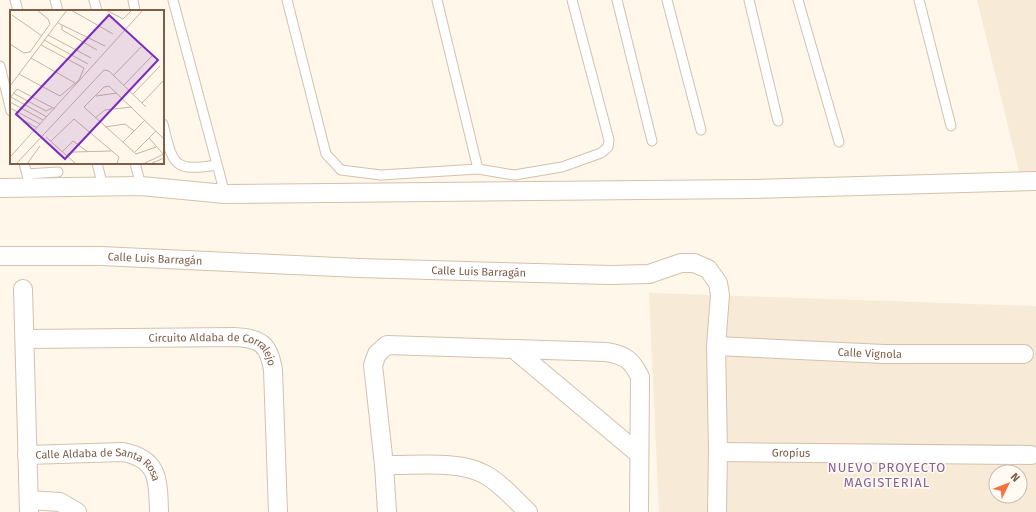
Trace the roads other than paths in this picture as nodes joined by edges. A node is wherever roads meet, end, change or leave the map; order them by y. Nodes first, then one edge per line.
1 (15, 0) edge
2 (55, 0) edge
3 (94, 0) edge
4 (132, 0) edge
5 (172, 0) edge
6 (286, 0) edge
7 (437, 0) edge
8 (572, 0) edge
9 (617, 0) edge
10 (667, 0) edge
11 (748, 0) edge
12 (798, 0) edge
13 (920, 0) edge
14 (18, 10) edge
15 (58, 10) edge
16 (97, 10) edge
17 (135, 10) edge
18 (0, 66) edge
19 (10, 107) edge
20 (778, 121) dead end
21 (951, 126) dead end
22 (164, 128) edge
23 (701, 130) dead end
24 (652, 141) dead end
25 (839, 142) dead end
26 (24, 164) edge
27 (97, 164) edge
28 (135, 164) edge
29 (217, 165) junction
30 (478, 169) junction
31 (58, 174) edge
32 (28, 181) junction
33 (1036, 181) edge
34 (141, 186) junction
35 (103, 187) junction
36 (0, 188) edge
37 (225, 194) junction
38 (0, 256) edge
39 (23, 289) dead end
40 (25, 339) junction
41 (716, 346) junction
42 (515, 350) junction
43 (1024, 354) dead end
44 (718, 452) junction
45 (639, 454) junction
46 (1031, 455) dead end
47 (27, 456) junction
48 (384, 465) junction
49 (29, 506) edge
50 (77, 512) edge
51 (159, 512) edge
52 (278, 512) edge
53 (387, 512) edge
54 (528, 512) edge
55 (639, 512) edge
56 (717, 512) edge

1 - 14 lane
2 - 15 lane
3 - 16 lane
4 - 17 lane
5 - 29 lane
6 - 30 lane
7 - 30 lane
8 - 30 lane
9 - 24 lane
10 - 23 lane
11 - 20 lane
12 - 25 lane
13 - 21 lane
18 - 19 lane
22 - 29 lane
26 - 32 lane
27 - 35 lane
28 - 34 lane
29 - 37 lane
31 - 32 street
31 - 35 street
32 - 36 street
33 - 37 street
34 - 35 street
34 - 37 street
38 - 41 street, Calle Luis Barragán
39 - 40 street
40 - 47 street
40 - 52 street, Circuito Aldaba de Corralejo
41 - 43 street, Calle Vignola
41 - 44 street, Calle Luis Barragán
42 - 45 street
42 - 45 street
42 - 48 street
44 - 46 street, Gropíus
44 - 56 street, Calle Luis Barragán
45 - 55 street
47 - 49 street
47 - 51 street, Calle Aldaba de Santa Rosa
48 - 53 street
48 - 54 street
49 - 50 street

